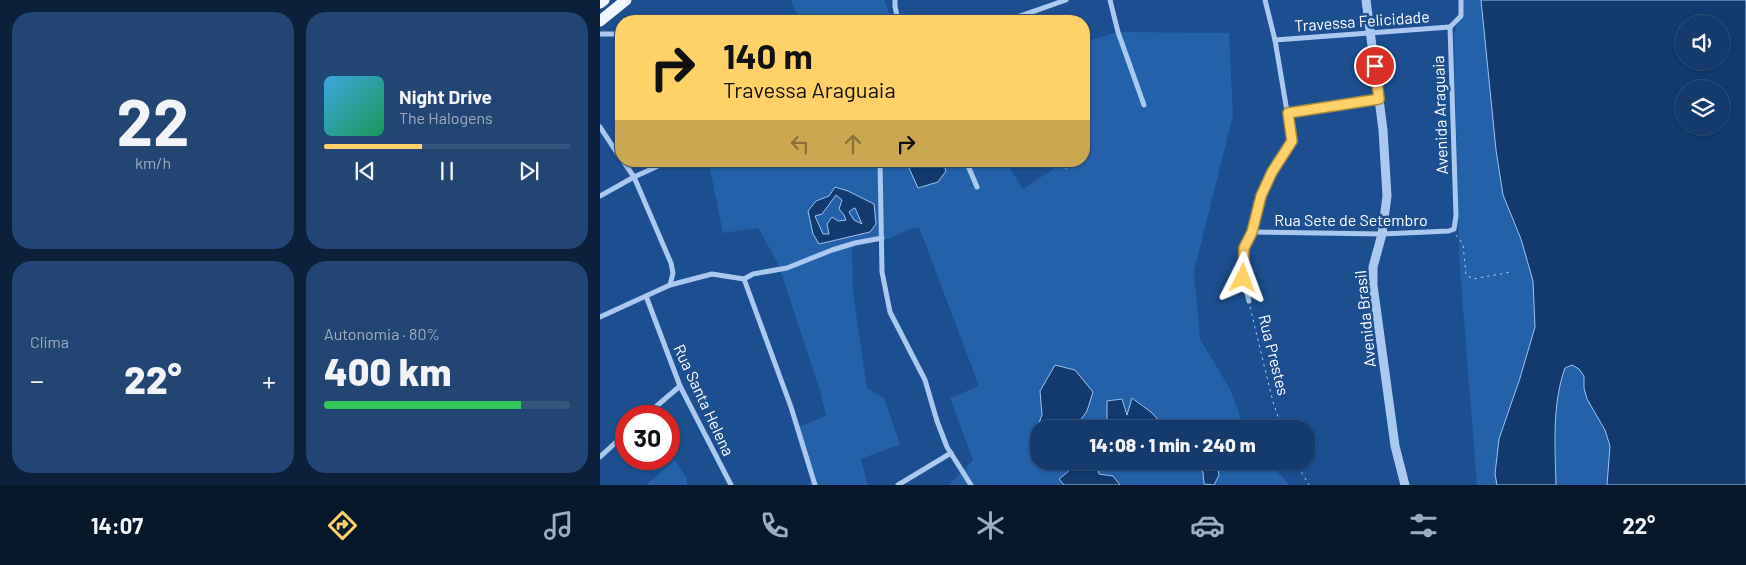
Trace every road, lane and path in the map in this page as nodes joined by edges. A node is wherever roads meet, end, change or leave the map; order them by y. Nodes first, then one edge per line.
1 (604, 0) edge
2 (626, 0) edge
3 (896, 0) edge
4 (1066, 0) edge
5 (1110, 0) edge
6 (1265, 0) edge
7 (1366, 0) edge
8 (1461, 0) edge
9 (600, 3) edge
10 (897, 15) edge
11 (1023, 15) edge
12 (600, 21) edge
13 (1450, 27) junction
14 (600, 34) edge
15 (615, 34) edge
16 (1371, 34) junction
17 (1275, 40) junction
18 (1379, 99) junction
19 (1144, 105) dead end
20 (1288, 113) junction
21 (600, 127) edge
22 (615, 150) edge
23 (627, 167) edge
24 (656, 167) edge
25 (880, 167) edge
26 (969, 167) edge
27 (634, 177) junction
28 (977, 187) dead end
29 (600, 196) edge
30 (1252, 232) junction
31 (1449, 232) junction
32 (1382, 234) junction
33 (882, 238) junction
34 (1511, 272) dead end
35 (744, 279) junction
36 (670, 285) junction
37 (646, 296) junction
38 (1249, 302) joint
39 (600, 316) edge
40 (680, 386) junction
41 (658, 405) edge
42 (1279, 420) edge
43 (615, 443) edge
44 (951, 453) junction
45 (600, 457) edge
46 (1300, 470) edge
47 (730, 485) edge
48 (815, 485) edge
49 (898, 485) edge
50 (972, 485) edge
51 (1309, 485) edge
52 (1405, 485) edge

1 - 9 main road
2 - 12 main road
3 - 10 street
4 - 11 street
5 - 19 street
6 - 17 street, Rua Prestes
7 - 16 street, Avenida Brasil
8 - 13 street
13 - 16 street, Travessa Felicidade
13 - 31 street, Avenida Araguaia
14 - 15 street
16 - 17 street, Travessa Felicidade
16 - 18 street, Avenida Brasil
17 - 20 street, Rua Prestes
18 - 20 street
18 - 32 street, Avenida Brasil
20 - 30 street, Rua Prestes
21 - 22 street
23 - 27 street
24 - 27 street
25 - 33 street
26 - 28 street
27 - 29 street
27 - 36 street
30 - 32 street, Rua Sete de Setembro
30 - 38 street, Rua Prestes
31 - 32 street, Rua Sete de Setembro
31 - 34 path
32 - 52 street, Avenida Brasil
33 - 35 street
33 - 44 street
35 - 36 street
35 - 48 street
36 - 37 street
37 - 39 street
37 - 40 street, Rua Santa Helena
38 - 42 path, Rua Prestes
40 - 41 street
40 - 47 street, Rua Santa Helena
43 - 45 street
44 - 49 street
44 - 50 street
46 - 51 path

